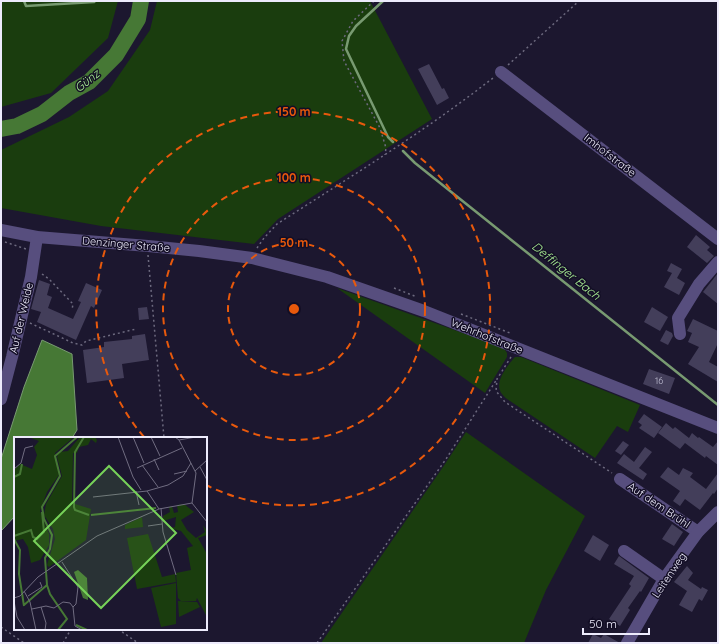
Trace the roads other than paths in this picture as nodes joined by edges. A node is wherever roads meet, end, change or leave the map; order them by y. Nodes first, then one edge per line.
1 (501, 72) road end
2 (1, 230) edge
3 (37, 237) junction
4 (718, 239) edge
5 (252, 258) joint
6 (718, 262) edge
7 (680, 330) dead end
8 (1, 399) edge
9 (718, 428) edge
10 (620, 479) road end
11 (718, 512) edge
12 (698, 532) junction
13 (624, 552) dead end
14 (664, 579) junction
15 (627, 643) edge

1 - 4 street, Imhofstraße
2 - 3 street, Denzinger Straße
3 - 5 street, Denzinger Straße
3 - 8 street, Auf der Weide
5 - 9 street, Wehrhofstraße
6 - 7 street
10 - 12 street, Auf dem Brühl
11 - 12 street, Leitenweg
12 - 14 street, Leitenweg
13 - 14 street
14 - 15 street, Leitenweg

